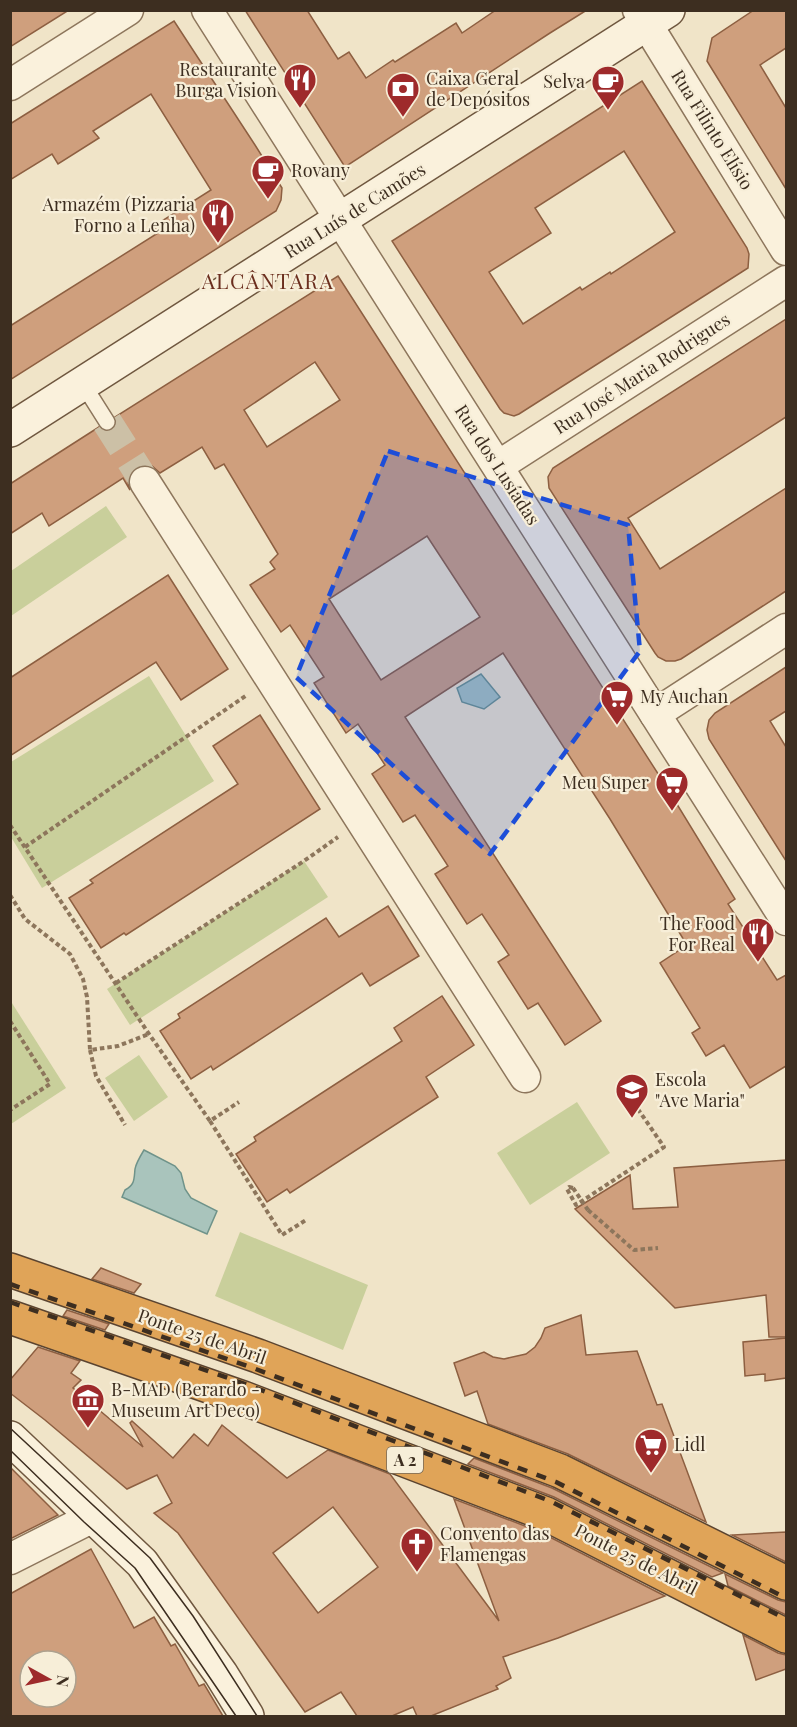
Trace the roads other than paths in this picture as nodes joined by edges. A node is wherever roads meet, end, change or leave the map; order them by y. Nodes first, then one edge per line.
1 (128, 10) edge
2 (207, 10) edge
3 (651, 15) edge
4 (10, 85) edge
5 (340, 220) junction
6 (786, 250) edge
7 (786, 281) edge
8 (83, 384) junction
9 (107, 422) tunnel mouth
10 (10, 430) edge
11 (498, 466) junction
12 (145, 482) tunnel mouth
13 (786, 629) edge
14 (655, 714) junction
15 (786, 920) edge
16 (525, 1077) dead end
17 (10, 1270) edge
18 (10, 1317) edge
19 (10, 1438) edge
20 (93, 1517) junction
21 (10, 1559) edge
22 (786, 1583) edge
23 (786, 1636) edge
24 (247, 1716) edge

1 - 4 street
2 - 5 street, Rua dos Lusíadas
3 - 5 street, Rua Luís de Camões
3 - 6 street, Rua Filinto Elísio
5 - 8 street, Rua Luís de Camões
5 - 11 street, Rua dos Lusíadas
7 - 11 street, Rua José Maria Rodrigues
8 - 9 lane
8 - 10 street, Rua Luís de Camões
11 - 14 street, Rua dos Lusíadas
12 - 16 street
13 - 14 street
14 - 15 street, Rua dos Lusíadas
17 - 22 highway, Ponte 25 de Abril / A 2
18 - 23 highway, Ponte 25 de Abril / A 2
19 - 20 street
20 - 21 street
20 - 24 street

